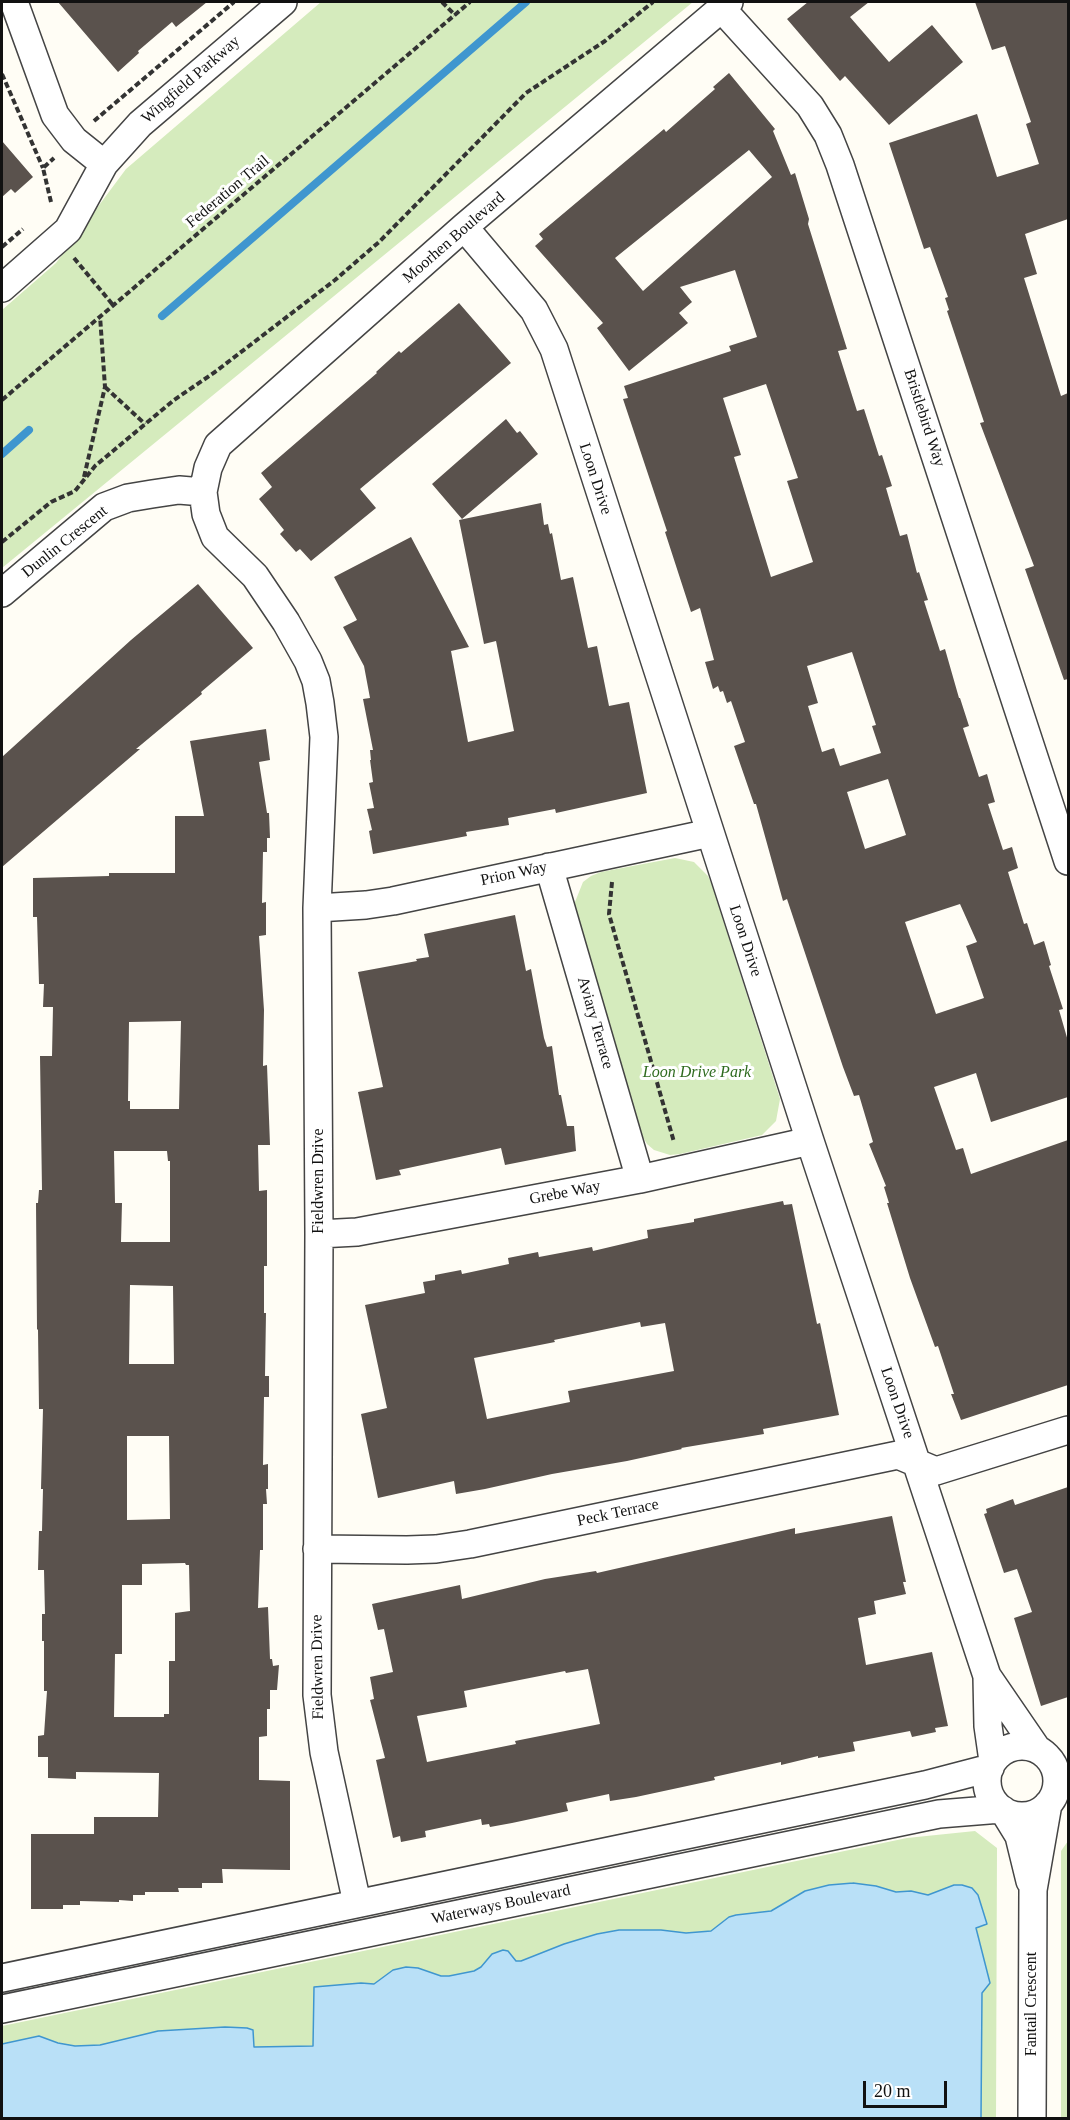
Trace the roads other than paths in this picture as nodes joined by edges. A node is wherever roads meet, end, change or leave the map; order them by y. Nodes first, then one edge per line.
1 (14, 2) edge
2 (283, 2) edge
3 (725, 5) edge
4 (104, 164) junction
5 (465, 227) junction
6 (2, 288) edge
7 (203, 492) junction
8 (2, 593) edge
9 (710, 833) junction
10 (1068, 861) edge
11 (549, 867) junction
12 (318, 908) junction
13 (810, 1141) junction
14 (640, 1179) junction
15 (319, 1234) junction
16 (1068, 1431) edge
17 (916, 1461) junction
18 (317, 1549) junction
19 (987, 1676) junction
20 (1050, 1751) edge
21 (991, 1764) junction
22 (1056, 1798) edge
23 (1002, 1810) junction
24 (1033, 1890) junction
25 (357, 1903) junction
26 (2, 1978) edge
27 (2, 2009) edge
28 (1032, 2118) edge

1 - 4 street
2 - 4 street, Wingfield Parkway
3 - 5 street, Moorhen Boulevard
3 - 10 street, Bristlebird Way
4 - 6 street, Wingfield Parkway
5 - 7 street, Moorhen Boulevard
5 - 9 street, Loon Drive
7 - 8 street, Dunlin Crescent
7 - 12 street, Fieldwren Drive
9 - 11 street, Prion Way
9 - 13 street, Loon Drive
11 - 12 street, Prion Way
11 - 14 street, Aviary Terrace
12 - 15 street, Fieldwren Drive
13 - 14 street, Grebe Way
13 - 17 street, Loon Drive
14 - 15 street, Grebe Way
15 - 18 street, Fieldwren Drive
16 - 17 street
17 - 18 street, Peck Terrace
17 - 19 street, Loon Drive
18 - 25 street, Fieldwren Drive
19 - 20 street, Loon Drive
19 - 21 street, Loon Drive
20 - 21 street
20 - 22 street
21 - 23 street
21 - 25 street, Waterways Boulevard
22 - 23 street
22 - 24 street, Fantail Crescent
23 - 24 street, Fantail Crescent
23 - 27 street, Waterways Boulevard
24 - 28 street, Fantail Crescent
25 - 26 street, Waterways Boulevard

